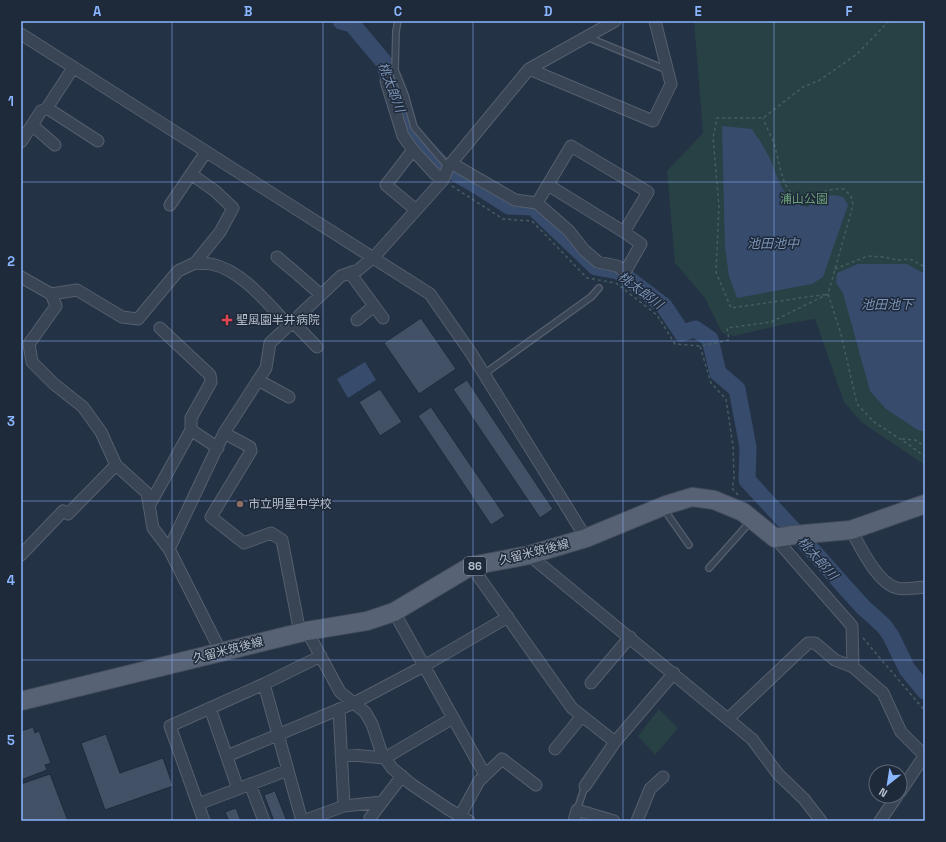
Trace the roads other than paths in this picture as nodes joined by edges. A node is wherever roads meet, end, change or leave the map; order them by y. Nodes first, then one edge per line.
1 (398, 21) edge
2 (616, 21) edge
3 (655, 21) edge
4 (21, 34) edge
5 (587, 37) junction
6 (73, 68) junction
7 (529, 69) junction
8 (667, 70) junction
9 (386, 81) dead end
10 (47, 108) junction
11 (32, 125) junction
12 (98, 141) dead end
13 (21, 142) edge
14 (55, 145) dead end
15 (413, 150) junction
16 (206, 152) junction
17 (449, 165) junction
18 (191, 174) junction
19 (443, 180) junction
20 (548, 185) junction
21 (537, 203) junction
22 (170, 205) dead end
23 (416, 210) junction
24 (624, 232) junction
25 (277, 257) dead end
26 (374, 257) junction
27 (195, 263) junction
28 (350, 273) junction
29 (21, 278) edge
30 (599, 288) dead end
31 (51, 294) junction
32 (321, 295) junction
33 (374, 306) junction
34 (383, 318) dead end
35 (357, 320) dead end
36 (291, 324) junction
37 (160, 328) dead end
38 (318, 347) dead end
39 (484, 374) junction
40 (258, 380) junction
41 (288, 397) dead end
42 (191, 430) junction
43 (224, 434) junction
44 (218, 448) junction
45 (116, 465) junction
46 (925, 504) edge
47 (149, 506) junction
48 (662, 506) junction
49 (752, 520) junction
50 (851, 530) junction
51 (586, 538) junction
52 (775, 538) junction
53 (689, 546) dead end
54 (169, 549) junction
55 (21, 555) edge
56 (529, 556) junction
57 (471, 566) junction
58 (709, 568) dead end
59 (925, 587) edge
60 (394, 612) junction
61 (508, 617) junction
62 (304, 632) junction
63 (630, 637) junction
64 (221, 652) junction
65 (321, 656) junction
66 (424, 666) junction
67 (853, 667) junction
68 (674, 673) junction
69 (591, 682) dead end
70 (264, 684) junction
71 (21, 702) edge
72 (354, 703) junction
73 (210, 708) junction
74 (339, 709) junction
75 (582, 716) junction
76 (453, 718) junction
77 (728, 718) junction
78 (277, 734) junction
79 (615, 742) junction
80 (555, 749) dead end
81 (341, 754) junction
82 (226, 756) junction
83 (925, 756) edge
84 (385, 758) junction
85 (288, 770) junction
86 (485, 775) junction
87 (402, 776) junction
88 (663, 777) dead end
89 (908, 780) edge
90 (250, 784) junction
91 (536, 785) dead end
92 (585, 786) joint
93 (238, 789) junction
94 (382, 802) junction
95 (198, 804) junction
96 (892, 804) edge
97 (344, 806) junction
98 (576, 816) edge
99 (464, 819) edge
100 (204, 821) edge
101 (264, 821) edge
102 (303, 821) edge
103 (370, 821) edge
104 (614, 821) edge
105 (637, 821) edge
106 (822, 821) edge
107 (880, 821) edge

1 - 17 lane
2 - 5 street
3 - 8 street
4 - 6 street
5 - 7 street
5 - 8 lane
6 - 10 street
6 - 16 street
7 - 8 street
7 - 17 street
9 - 15 street
10 - 11 street
10 - 12 street
11 - 13 street
11 - 14 street
15 - 19 street
15 - 23 street
16 - 18 street
16 - 26 street
17 - 19 street
17 - 21 street
18 - 22 street
18 - 27 street
19 - 23 street
20 - 21 street
20 - 24 street
20 - 24 street
21 - 24 street
23 - 26 street
25 - 32 street
26 - 28 street
26 - 39 street
27 - 31 street
27 - 36 street
28 - 32 street
28 - 33 street
29 - 31 street
30 - 39 lane
31 - 45 street
32 - 36 street
33 - 34 street
33 - 35 street
36 - 38 street
36 - 40 street
37 - 42 street
39 - 51 street
40 - 41 street
40 - 43 street
42 - 44 street
42 - 47 street
43 - 44 street
43 - 62 street
44 - 54 street
45 - 47 street
45 - 55 street
46 - 50 main road
47 - 54 street
48 - 49 main road, 久留米筑後線 / 86
48 - 51 main road, 久留米筑後線 / 86
48 - 53 lane
49 - 52 main road, 久留米筑後線 / 86
49 - 58 lane
50 - 52 main road
50 - 59 street
51 - 56 main road, 久留米筑後線 / 86
52 - 67 street
54 - 64 street
56 - 57 main road, 久留米筑後線 / 86
56 - 63 street
57 - 60 main road, 久留米筑後線 / 86
57 - 61 street
60 - 62 main road, 久留米筑後線 / 86
60 - 66 street
61 - 66 street
61 - 75 street
62 - 64 main road, 久留米筑後線 / 86
62 - 65 street
63 - 68 street
63 - 69 street
64 - 71 main road, 久留米筑後線 / 86
65 - 70 street
65 - 72 street
66 - 72 street
66 - 76 street
67 - 77 street
67 - 83 street
68 - 77 street
68 - 79 street
70 - 73 street
70 - 78 street
72 - 74 street
72 - 84 street
73 - 82 street
73 - 95 street
74 - 78 street
74 - 81 street
75 - 79 street
75 - 80 street
76 - 84 street
76 - 86 street
77 - 106 street
78 - 82 street
78 - 85 street
79 - 92 street
81 - 84 street
81 - 97 street
82 - 93 street
83 - 89 street
84 - 87 street
85 - 90 street
85 - 102 street
86 - 91 street
86 - 99 street
87 - 94 street
87 - 99 street
88 - 105 street
90 - 93 street
90 - 101 street
92 - 98 lane
93 - 95 street
94 - 97 street
94 - 103 street
95 - 100 street
96 - 107 street
97 - 102 street
98 - 104 street

